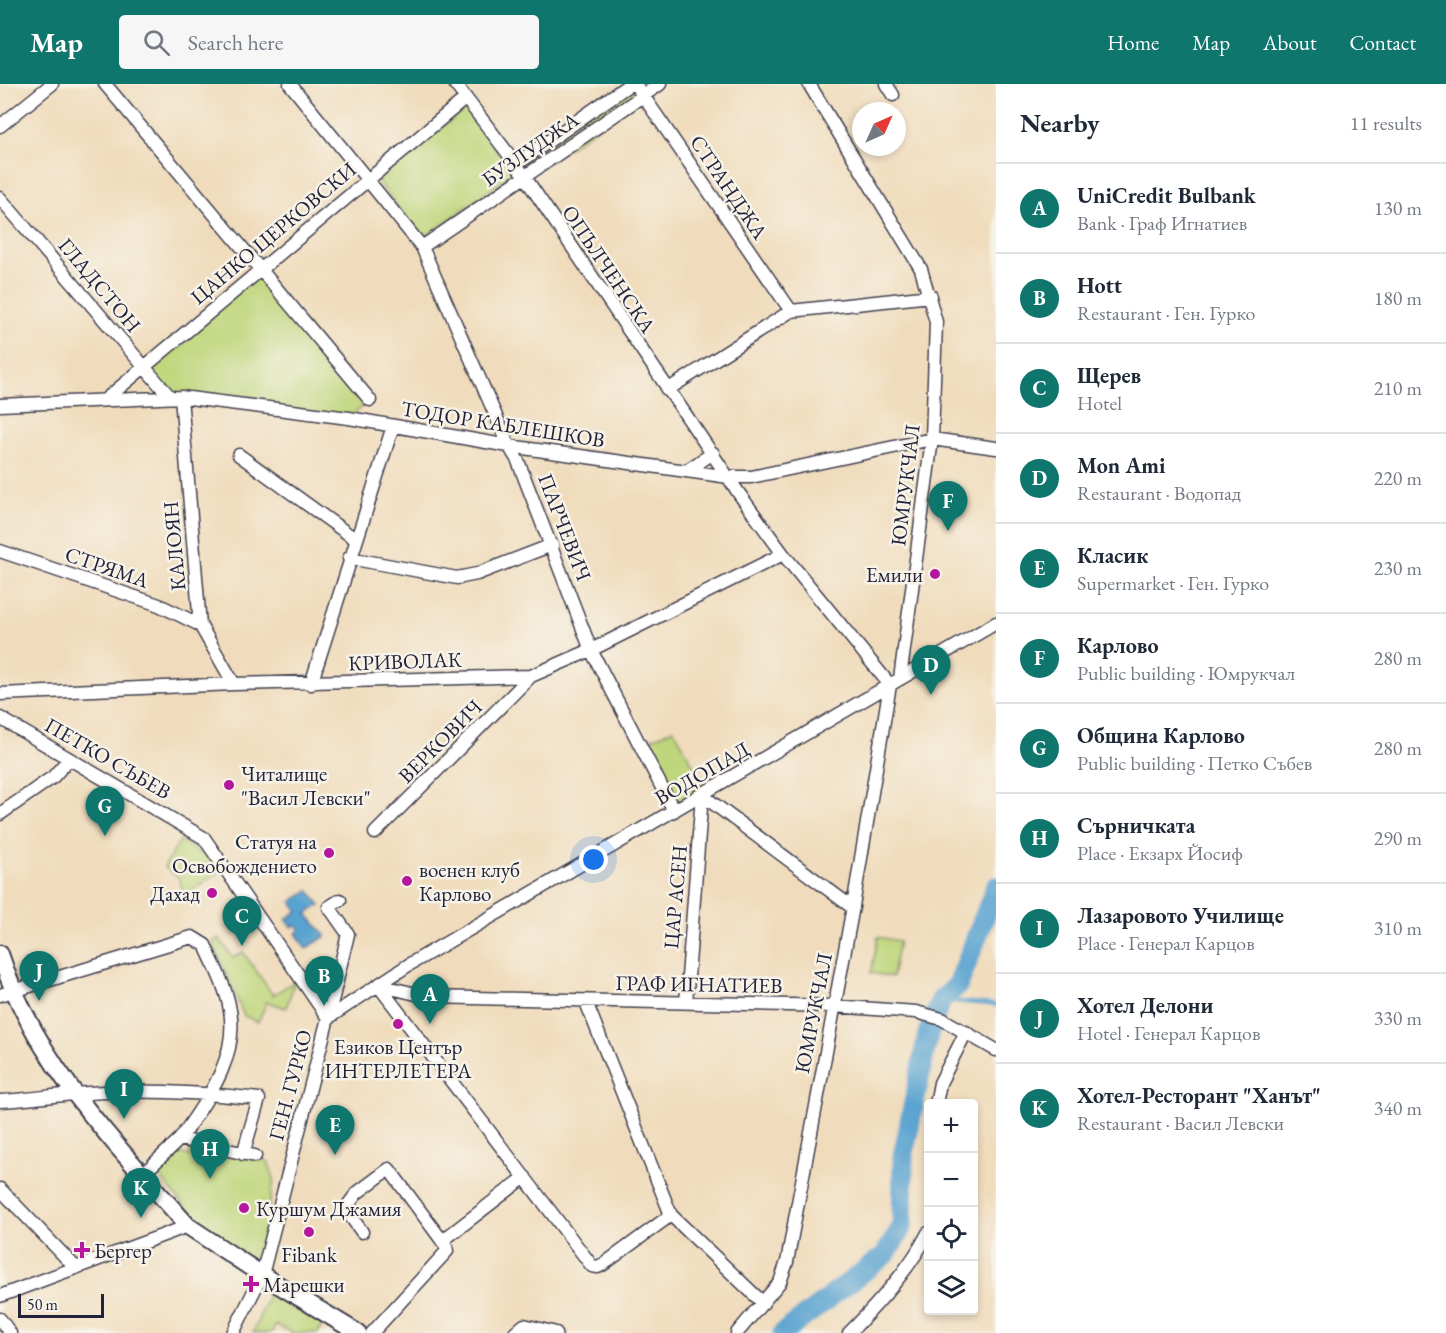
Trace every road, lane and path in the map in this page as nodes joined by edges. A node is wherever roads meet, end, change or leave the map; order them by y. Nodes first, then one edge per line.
1 (52, 84) edge
2 (105, 84) edge
3 (290, 84) edge
4 (455, 84) edge
5 (630, 84) edge
6 (635, 84) edge
7 (660, 84) edge
8 (809, 84) edge
9 (886, 84) edge
10 (643, 95) junction
11 (893, 95) dead end
12 (466, 98) junction
13 (0, 126) edge
14 (516, 164) junction
15 (525, 178) junction
16 (368, 179) junction
17 (0, 198) edge
18 (422, 247) junction
19 (259, 270) junction
20 (931, 296) junction
21 (791, 311) junction
22 (143, 366) junction
23 (667, 390) junction
24 (176, 397) junction
25 (106, 399) junction
26 (370, 400) dead end
27 (0, 405) edge
28 (393, 426) junction
29 (932, 439) junction
30 (509, 446) junction
31 (996, 448) edge
32 (713, 453) junction
33 (239, 455) dead end
34 (686, 471) junction
35 (729, 477) junction
36 (355, 539) junction
37 (552, 545) junction
38 (0, 551) edge
39 (783, 554) junction
40 (349, 558) junction
41 (996, 623) edge
42 (200, 624) junction
43 (591, 650) junction
44 (531, 676) junction
45 (895, 682) junction
46 (234, 684) junction
47 (310, 684) junction
48 (0, 694) edge
49 (0, 718) edge
50 (68, 760) junction
51 (702, 795) junction
52 (674, 812) junction
53 (0, 814) edge
54 (375, 833) dead end
55 (340, 900) dead end
56 (852, 908) junction
57 (0, 954) edge
58 (426, 956) joint
59 (378, 985) junction
60 (6, 994) edge
61 (586, 1002) junction
62 (686, 1003) junction
63 (833, 1006) junction
64 (328, 1018) junction
65 (966, 1032) junction
66 (996, 1050) edge
67 (74, 1094) junction
68 (210, 1094) junction
69 (937, 1099) edge
70 (0, 1101) edge
71 (180, 1139) junction
72 (142, 1175) junction
73 (520, 1181) junction
74 (0, 1189) edge
75 (671, 1215) junction
76 (188, 1226) junction
77 (362, 1232) dead end
78 (924, 1238) edge
79 (442, 1241) junction
80 (76, 1268) junction
81 (262, 1275) junction
82 (0, 1296) edge
83 (763, 1303) junction
84 (0, 1319) edge
85 (520, 1329) edge
86 (10, 1333) edge
87 (233, 1333) edge
88 (358, 1333) edge
89 (372, 1333) edge
90 (556, 1333) edge
91 (737, 1333) edge
92 (849, 1333) edge

1 - 13 street
2 - 19 street
3 - 16 street, ПАРЧЕВИЧ
4 - 12 street, ОПЪЛЧЕНСКА
5 - 14 street, БУЗЛУДЖА
6 - 10 street, СТРАНДЖА
7 - 10 street, БУЗЛУДЖА
8 - 20 street, ЮМРУКЧАЛ
9 - 11 street
10 - 15 street, БУЗЛУДЖА
10 - 21 street, СТРАНДЖА
12 - 14 street, ОПЪЛЧЕНСКА
12 - 16 street, ЦАНКО ЦЕРКОВСКИ
14 - 15 street, ОПЪЛЧЕНСКА
15 - 18 street, БУЗЛУДЖА
15 - 23 street, ОПЪЛЧЕНСКА
16 - 18 street, ПАРЧЕВИЧ
16 - 19 street, ЦАНКО ЦЕРКОВСКИ
17 - 22 street, ГЛАДСТОН
18 - 30 street, ПАРЧЕВИЧ
19 - 22 street, ЦАНКО ЦЕРКОВСКИ
19 - 26 street
20 - 21 street
20 - 29 street, ЮМРУКЧАЛ
21 - 23 street
22 - 24 street, ГЛАДСТОН
22 - 25 street, ЦАНКО ЦЕРКОВСКИ
23 - 32 street, ОПЪЛЧЕНСКА
24 - 25 street, ТОДОР КАБЛЕШКОВ
24 - 28 street, ТОДОР КАБЛЕШКОВ
24 - 42 street, КАЛОЯН
25 - 27 street, ТОДОР КАБЛЕШКОВ
28 - 30 street, ТОДОР КАБЛЕШКОВ
28 - 36 street
29 - 31 street, ТОДОР КАБЛЕШКОВ
29 - 35 street, ТОДОР КАБЛЕШКОВ
29 - 45 street, ЮМРУКЧАЛ
30 - 34 street, ТОДОР КАБЛЕШКОВ
30 - 37 street, ПАРЧЕВИЧ
32 - 34 street
32 - 35 street, ОПЪЛЧЕНСКА
33 - 36 street
34 - 35 street, ТОДОР КАБЛЕШКОВ
35 - 39 street, ОПЪЛЧЕНСКА
36 - 40 street
37 - 40 street
37 - 43 street, ПАРЧЕВИЧ
38 - 42 street, СТРЯМА
39 - 43 street, КРИВОЛАК
39 - 45 street, ОПЪЛЧЕНСКА
40 - 47 street
41 - 45 street, ВОДОПАД
42 - 46 street, КАЛОЯН
43 - 44 street, КРИВОЛАК
43 - 52 street, ПАРЧЕВИЧ
44 - 47 street, КРИВОЛАК
44 - 54 street, ВЕРКОВИЧ
45 - 51 street, ВОДОПАД
45 - 56 street, ЮМРУКЧАЛ
46 - 47 street, КРИВОЛАК
46 - 48 street, КРИВОЛАК
49 - 50 street, ПЕТКО СЪБЕВ
50 - 53 street
50 - 64 street, ПЕТКО СЪБЕВ
51 - 52 street, ВОДОПАД
51 - 56 street
51 - 62 street, ЦАР АСЕН
52 - 58 street, ВОДОПАД
55 - 64 street
56 - 63 street, ЮМРУКЧАЛ
57 - 60 main road
58 - 59 street, ГЕН. ГУРКО
59 - 61 street, ГРАФ ИГНАТИЕВ
59 - 64 street, ГЕН. ГУРКО
59 - 73 street
60 - 67 main road
60 - 68 street
61 - 62 street, ГРАФ ИГНАТИЕВ
61 - 75 street
62 - 63 street, ГРАФ ИГНАТИЕВ
63 - 65 street, ГРАФ ИГНАТИЕВ
63 - 83 street, ЮМРУКЧАЛ
64 - 81 street, ГЕН. ГУРКО
65 - 66 street, ГРАФ ИГНАТИЕВ
65 - 69 street
67 - 68 street
67 - 70 street
67 - 72 main road
68 - 71 street
68 - 71 street
71 - 72 street
72 - 76 main road
73 - 75 street
73 - 79 street
74 - 80 street
75 - 83 street
76 - 80 street
76 - 81 main road
77 - 79 street
78 - 92 street
79 - 89 street
80 - 82 street
81 - 87 street, ГЕН. ГУРКО
81 - 88 main road
83 - 91 street, ЮМРУКЧАЛ
84 - 86 street
85 - 90 street

